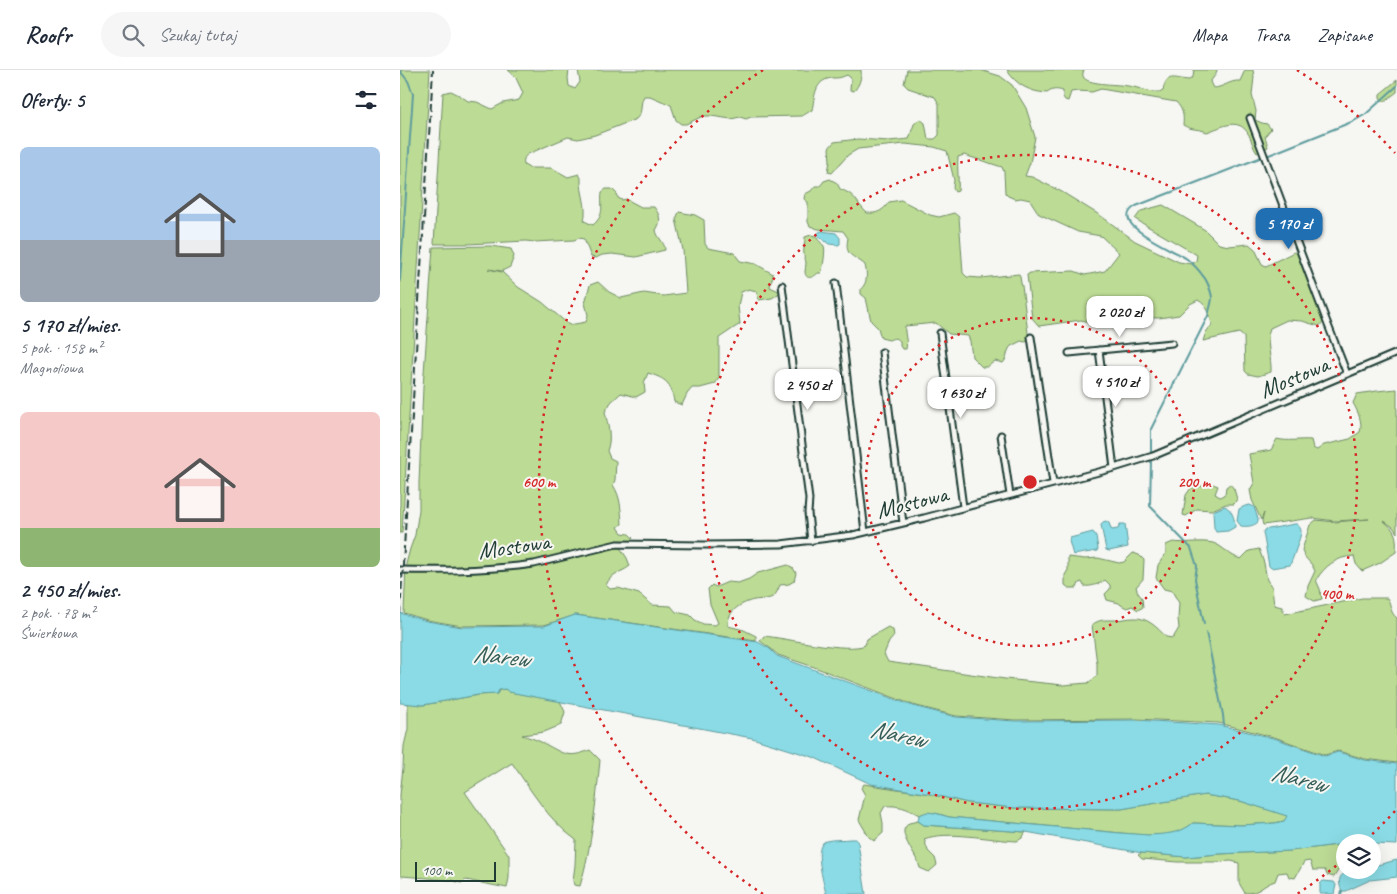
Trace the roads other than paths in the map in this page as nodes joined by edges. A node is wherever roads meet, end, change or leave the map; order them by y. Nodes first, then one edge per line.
1 (1250, 118) dead end
2 (836, 283) dead end
3 (782, 285) dead end
4 (940, 332) dead end
5 (1032, 337) dead end
6 (1172, 343) dead end
7 (1099, 350) junction
8 (882, 352) dead end
9 (1070, 353) dead end
10 (1397, 353) edge
11 (1347, 374) junction
12 (1001, 435) dead end
13 (1114, 468) junction
14 (1054, 484) junction
15 (1010, 495) junction
16 (962, 507) junction
17 (902, 523) junction
18 (865, 532) junction
19 (811, 541) junction
20 (400, 570) edge

1 - 11 street
2 - 18 street
3 - 19 street
4 - 16 street
5 - 14 street
6 - 7 street
7 - 9 street
7 - 13 street
8 - 17 street
10 - 11 street, Mostowa
11 - 13 street, Mostowa
12 - 15 street
13 - 14 street, Mostowa
14 - 15 street, Mostowa
15 - 16 street, Mostowa
16 - 17 street, Mostowa
17 - 18 street, Mostowa
18 - 19 street, Mostowa
19 - 20 street, Mostowa

